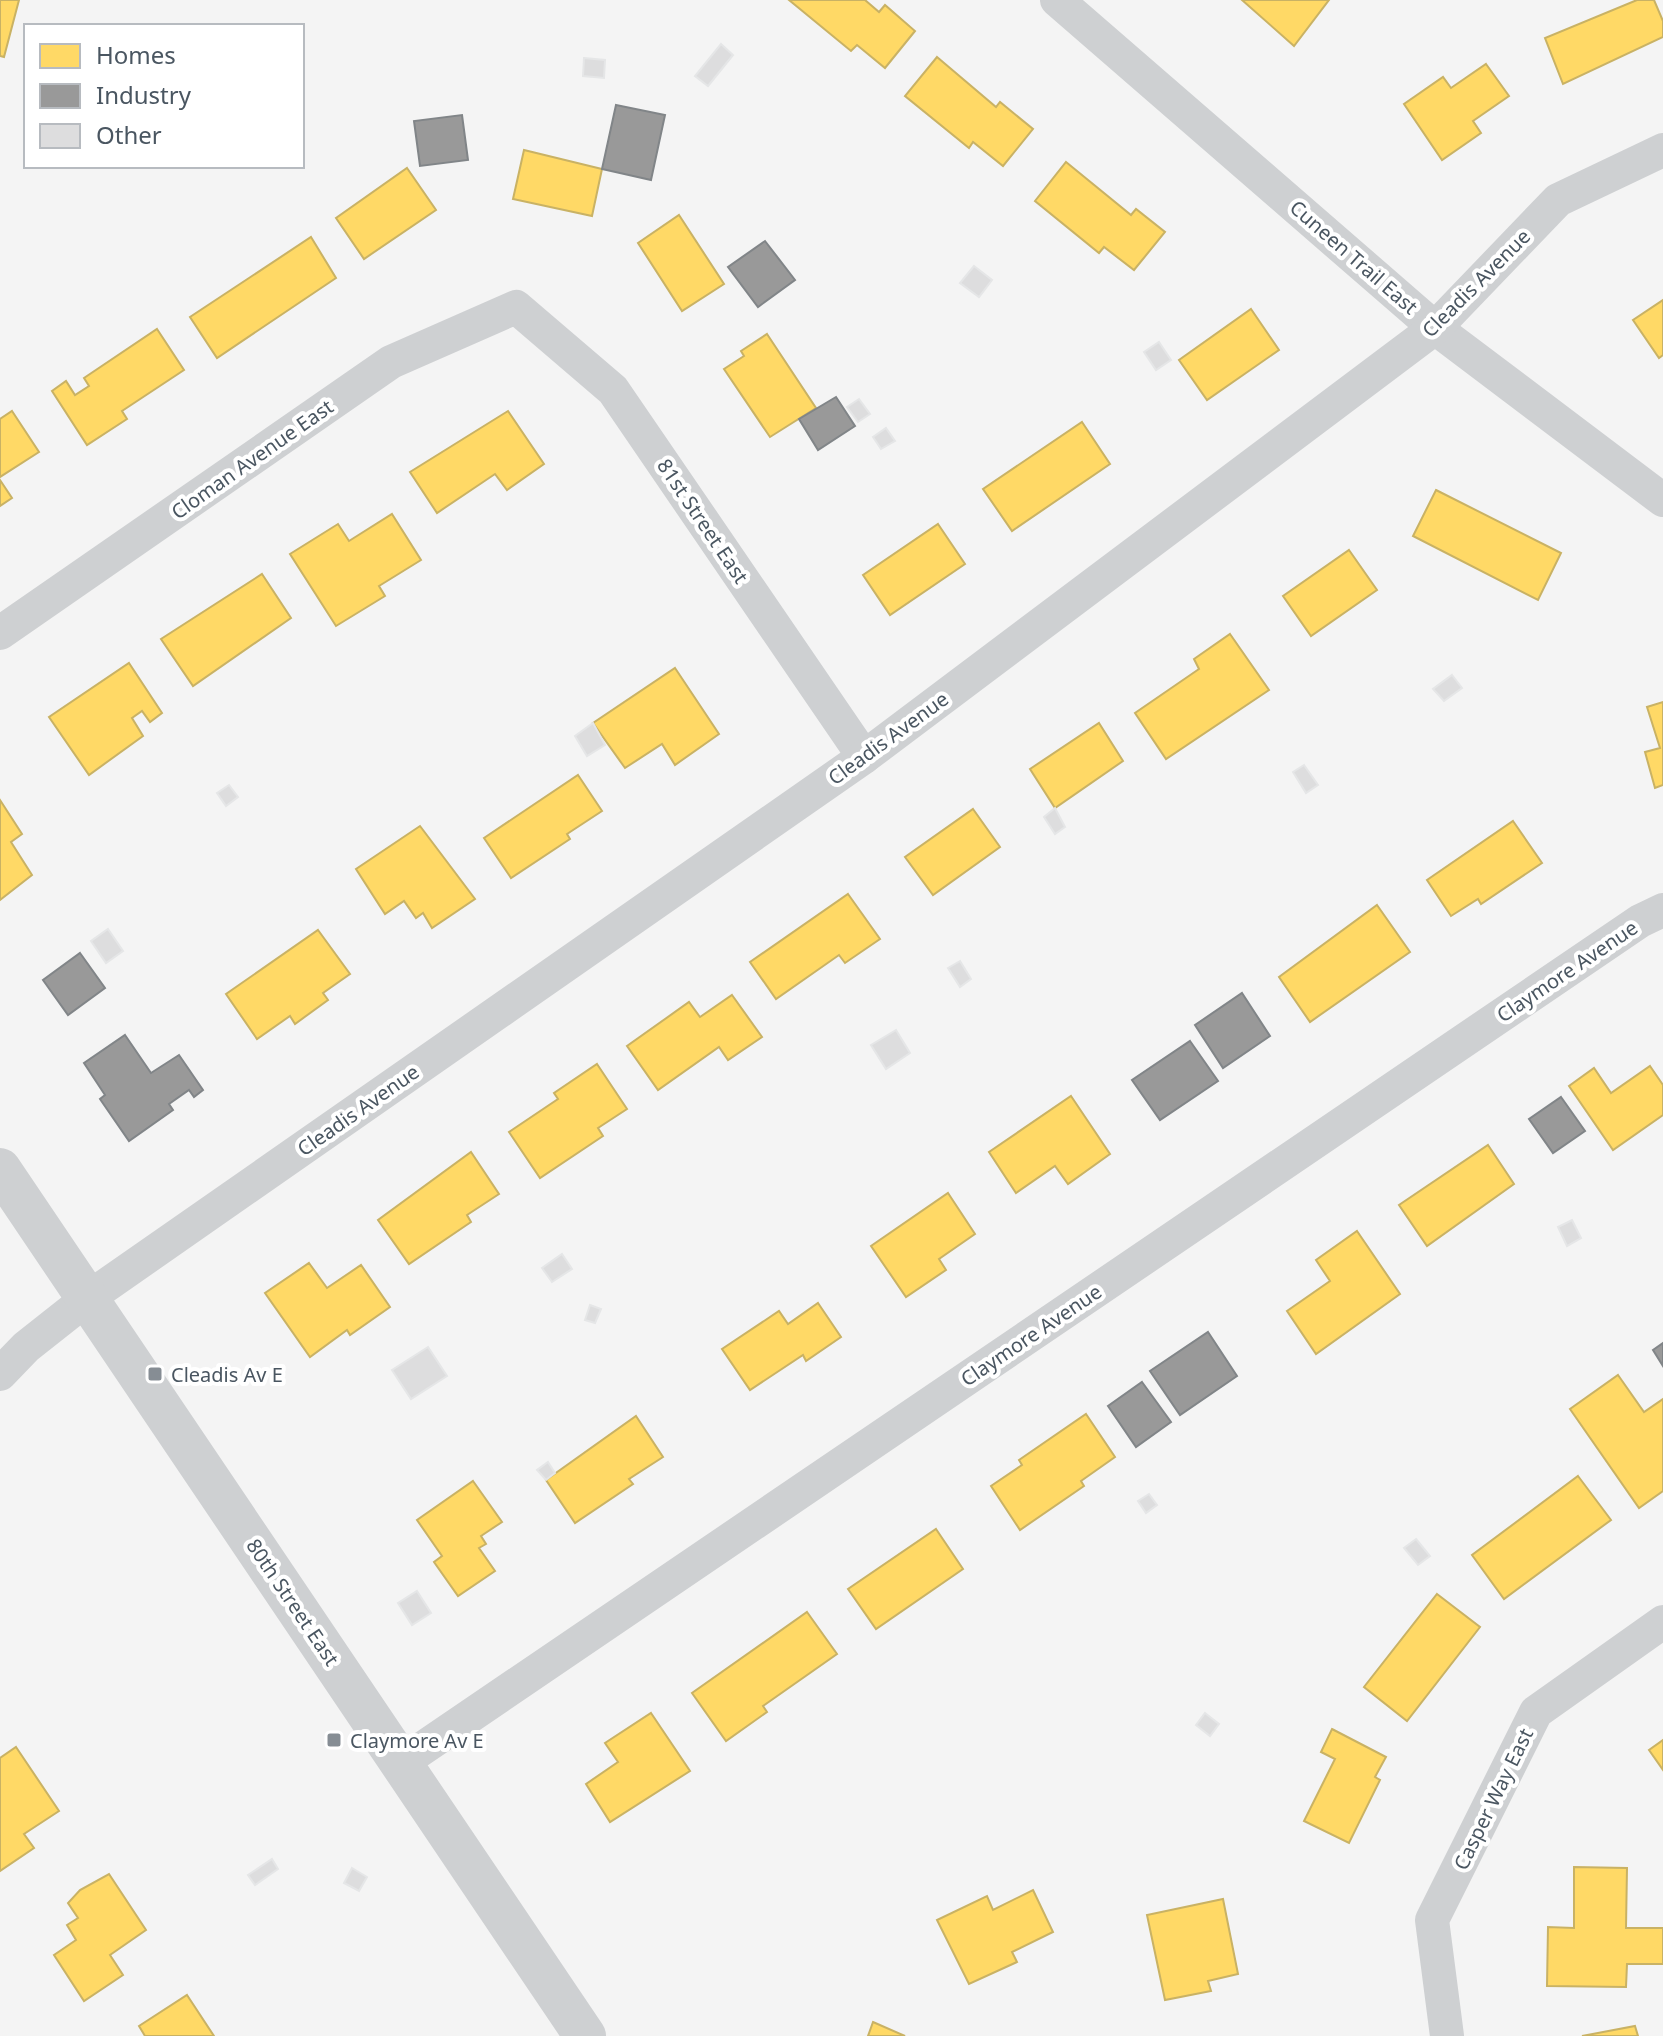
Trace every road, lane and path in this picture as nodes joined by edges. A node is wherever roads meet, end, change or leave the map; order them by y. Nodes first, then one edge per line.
1 (1079, 7) edge
2 (1663, 150) edge
3 (516, 307) joint
4 (1435, 328) junction
5 (1663, 500) edge
6 (0, 633) edge
7 (864, 757) junction
8 (1663, 910) edge
9 (0, 1169) edge
10 (88, 1298) junction
11 (0, 1374) edge
12 (1663, 1622) edge
13 (401, 1763) junction
14 (585, 2036) edge
15 (1447, 2036) edge

1 - 4 street, Cuneen Trail East
2 - 4 street, Cleadis Avenue
3 - 6 street, Cloman Avenue East
3 - 7 street, 81st Street East
4 - 5 street, Cuneen Trail East
4 - 7 street, Cleadis Avenue
7 - 10 street, Cleadis Avenue
8 - 13 street, Claymore Avenue
9 - 10 street, 80th Street East
10 - 11 street, Cleadis Avenue
10 - 13 street, 80th Street East
12 - 15 street, Casper Way East
13 - 14 street, 80th Street East

